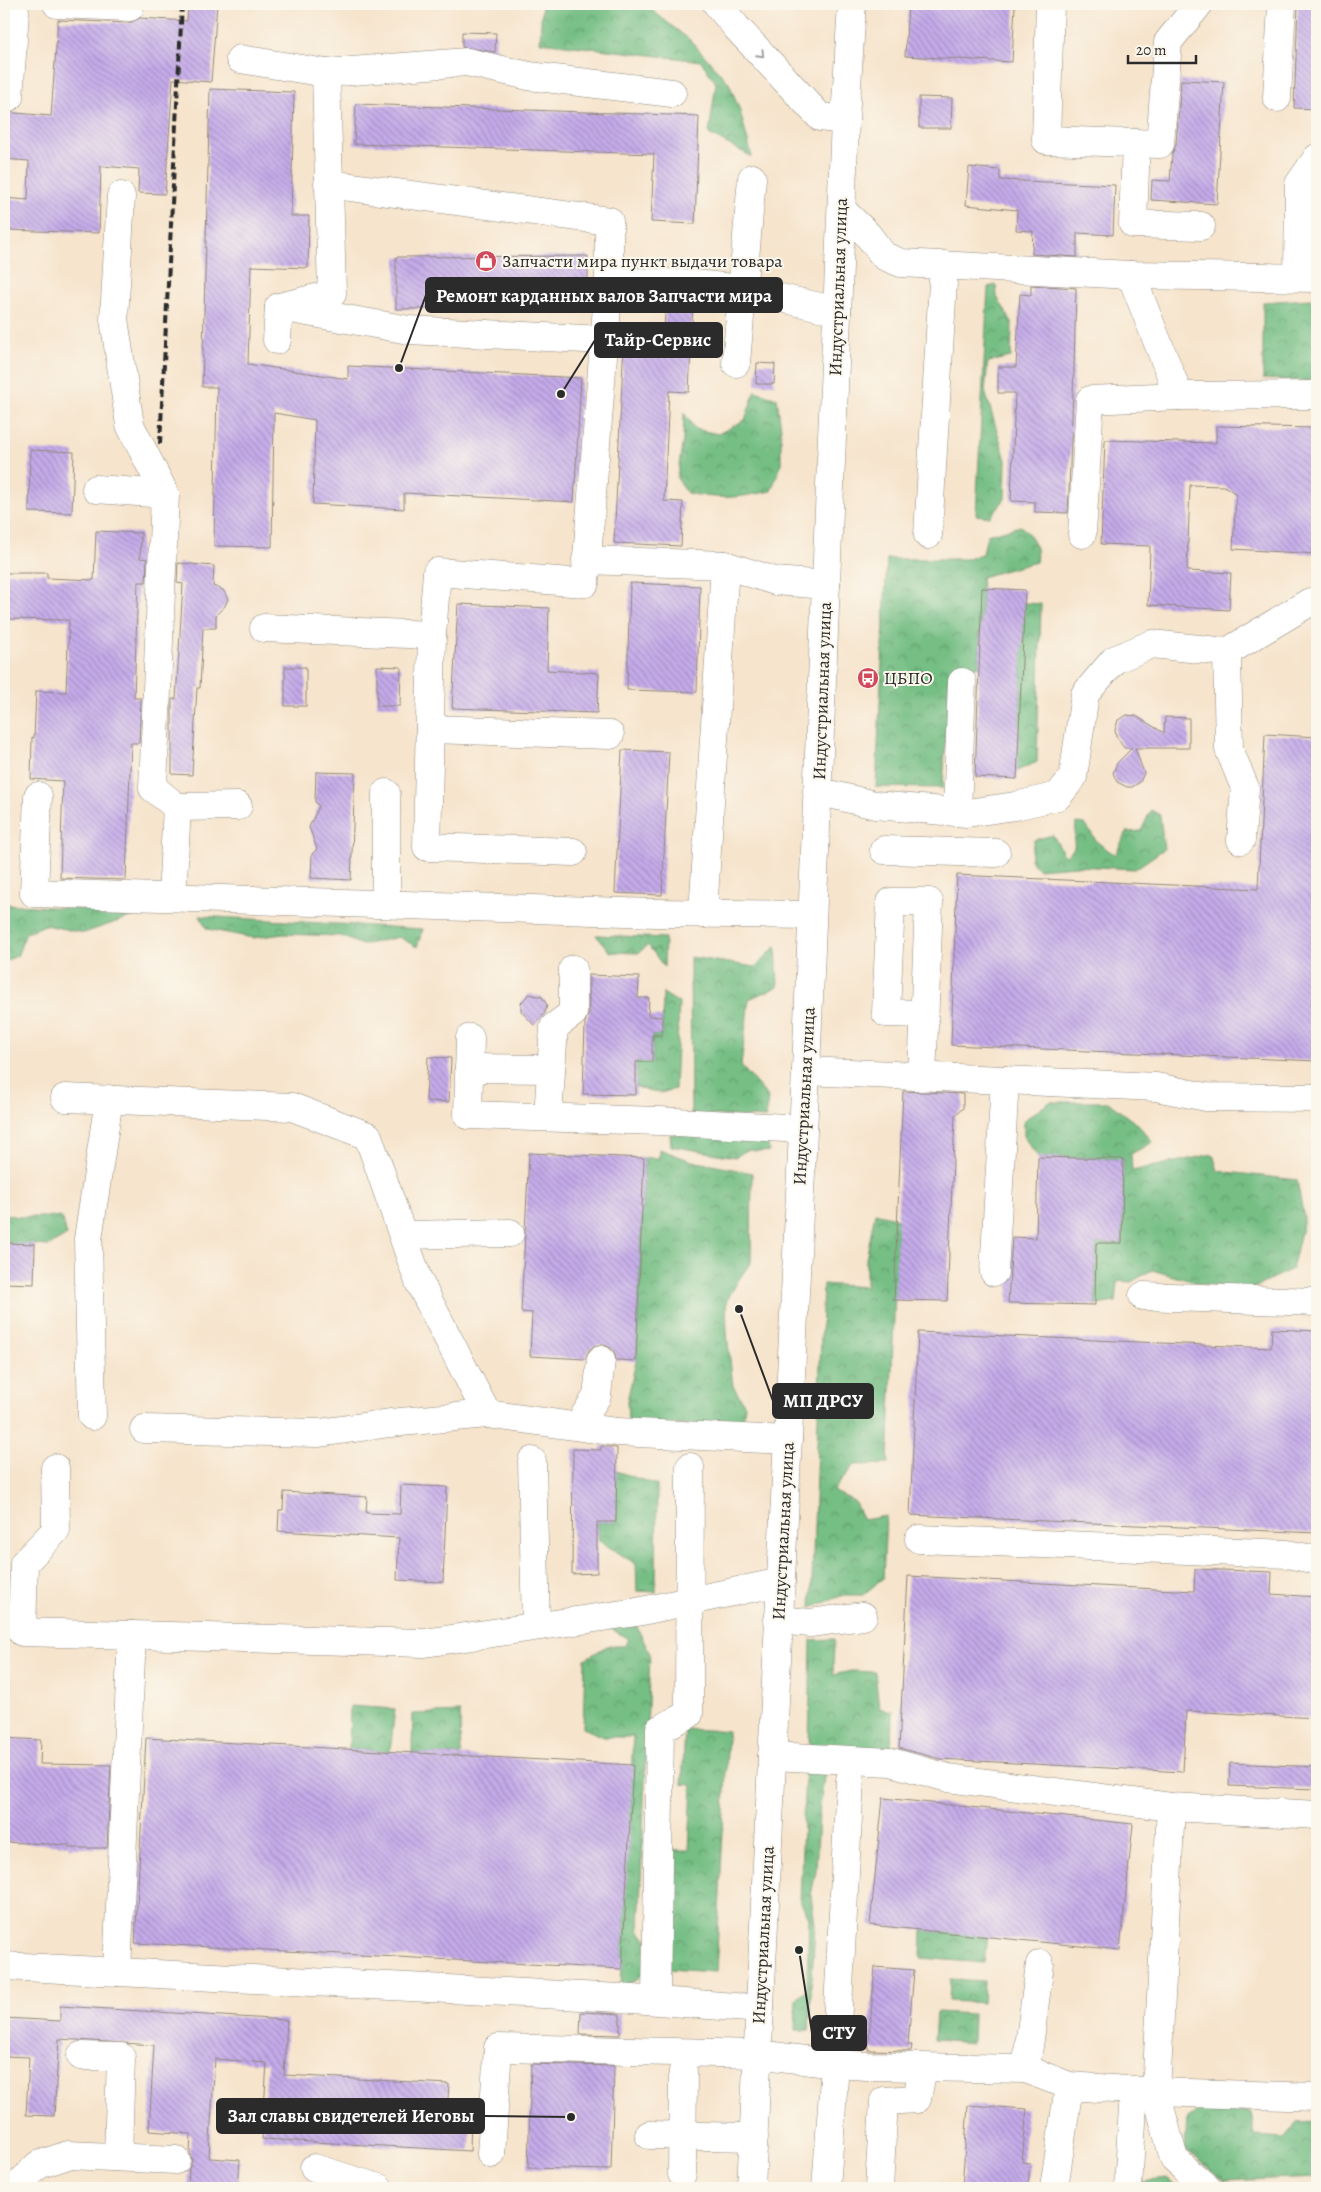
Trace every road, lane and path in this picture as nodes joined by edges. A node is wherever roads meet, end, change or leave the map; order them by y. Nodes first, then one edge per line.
1 (57, 4) edge
2 (130, 4) edge
3 (718, 4) edge
4 (852, 4) edge
5 (1050, 4) edge
6 (1199, 4) edge
7 (1282, 4) edge
8 (16, 7) edge
9 (737, 16) edge
10 (240, 59) dead end
11 (326, 73) junction
12 (672, 93) dead end
13 (9, 97) dead end
14 (1277, 98) dead end
15 (845, 120) junction
16 (1136, 143) junction
17 (1317, 158) edge
18 (752, 178) dead end
19 (328, 184) junction
20 (121, 196) dead end
21 (842, 210) junction
22 (1201, 226) dead end
23 (944, 265) junction
24 (1131, 276) junction
25 (1307, 278) edge
26 (609, 281) junction
27 (743, 288) junction
28 (279, 307) junction
29 (838, 311) junction
30 (277, 340) dead end
31 (604, 340) junction
32 (736, 363) dead end
33 (1317, 395) edge
34 (1179, 396) junction
35 (96, 489) dead end
36 (165, 494) junction
37 (1082, 534) dead end
38 (928, 535) dead end
39 (586, 560) junction
40 (725, 565) junction
41 (826, 584) junction
42 (1317, 602) edge
43 (264, 628) dead end
44 (432, 635) junction
45 (1227, 652) junction
46 (962, 682) dead end
47 (430, 729) junction
48 (610, 735) dead end
49 (818, 791) junction
50 (386, 793) dead end
51 (38, 796) dead end
52 (238, 806) dead end
53 (177, 807) junction
54 (962, 812) junction
55 (1241, 840) dead end
56 (884, 850) dead end
57 (573, 852) dead end
58 (965, 852) junction
59 (996, 853) dead end
60 (172, 897) junction
61 (386, 904) junction
62 (703, 914) junction
63 (812, 915) junction
64 (573, 969) dead end
65 (924, 1014) dead end
66 (470, 1038) dead end
67 (469, 1068) junction
68 (551, 1069) junction
69 (806, 1071) junction
70 (922, 1077) junction
71 (1005, 1080) junction
72 (65, 1098) dead end
73 (1317, 1098) edge
74 (109, 1099) junction
75 (548, 1117) junction
76 (803, 1129) junction
77 (510, 1233) dead end
78 (403, 1235) junction
79 (994, 1272) dead end
80 (1143, 1296) dead end
81 (1317, 1302) edge
82 (602, 1360) dead end
83 (487, 1414) junction
84 (92, 1416) dead end
85 (578, 1426) junction
86 (144, 1429) dead end
87 (788, 1440) junction
88 (532, 1461) dead end
89 (690, 1467) dead end
90 (55, 1468) dead end
91 (919, 1539) dead end
92 (1317, 1560) edge
93 (781, 1582) junction
94 (690, 1600) junction
95 (862, 1616) dead end
96 (778, 1620) junction
97 (536, 1626) junction
98 (132, 1635) junction
99 (772, 1756) junction
100 (850, 1780) dead end
101 (1172, 1807) junction
102 (1317, 1815) edge
103 (1040, 1964) dead end
104 (4, 1966) edge
105 (117, 1972) junction
106 (656, 2000) junction
107 (760, 2009) junction
108 (758, 2054) junction
109 (81, 2056) dead end
110 (835, 2064) junction
111 (923, 2068) junction
112 (1026, 2069) junction
113 (683, 2071) dead end
114 (1069, 2086) junction
115 (1145, 2091) junction
116 (1317, 2097) edge
117 (649, 2135) dead end
118 (682, 2136) junction
119 (754, 2137) junction
120 (492, 2154) dead end
121 (118, 2157) junction
122 (176, 2160) dead end
123 (314, 2168) dead end
124 (682, 2174) dead end
125 (16, 2188) edge
126 (379, 2188) edge
127 (751, 2188) edge
128 (826, 2188) edge
129 (879, 2188) edge
130 (1054, 2188) edge
131 (1128, 2188) edge
132 (1207, 2188) edge

1 - 2 main road
3 - 9 main road
4 - 15 main road, Индустриальная улица
5 - 16 main road
6 - 16 main road
7 - 14 main road
8 - 13 main road
9 -> 15 main road
10 - 11 main road
11 - 12 main road
11 - 19 main road
15 - 21 main road, Индустриальная улица
16 - 22 main road
17 - 25 main road
18 - 27 main road
19 - 26 main road
19 - 28 main road
20 - 36 main road
21 - 23 main road
21 - 29 main road, Индустриальная улица
23 - 24 main road
23 - 38 main road
24 - 25 main road
24 - 34 main road
26 - 27 main road
26 - 31 main road
27 - 29 main road
27 - 32 main road
28 - 30 main road
28 - 31 main road
29 - 41 main road, Индустриальная улица
31 - 39 main road
33 - 34 main road
34 - 37 main road
35 - 36 main road
36 - 53 main road
39 - 40 main road
39 - 44 main road
40 - 41 main road
40 - 62 main road
41 - 49 main road, Индустриальная улица
42 - 45 main road
43 - 44 main road
44 - 47 main road
45 - 54 main road
45 - 55 main road
46 - 54 main road
47 - 48 main road
47 - 57 main road
49 - 54 main road
49 - 63 main road, Индустриальная улица
50 - 61 main road
51 - 60 main road
52 - 53 main road
53 - 60 main road
54 - 58 main road
56 - 58 main road
58 - 59 main road
60 - 61 main road
61 - 62 main road
62 - 63 main road
63 - 69 main road, Индустриальная улица
64 - 68 main road
65 - 70 main road
66 - 67 main road
67 - 68 main road
67 - 75 main road
68 - 75 main road
69 - 70 main road
69 - 76 main road, Индустриальная улица
70 - 71 main road
71 - 73 main road
71 - 79 main road
72 - 74 main road
74 - 78 main road
74 - 84 main road
75 - 76 main road
76 - 87 main road, Индустриальная улица
77 - 78 main road
78 - 83 main road
80 - 81 main road
82 - 85 main road
83 - 85 main road
83 - 86 main road
85 - 87 main road
87 - 93 main road, Индустриальная улица
88 - 97 main road
89 - 94 main road
90 - 98 main road
91 - 92 main road
93 - 94 main road
93 - 96 main road, Индустриальная улица
94 - 97 main road
94 - 106 main road
95 - 96 main road
96 - 99 main road, Индустриальная улица
97 - 98 main road
98 - 105 main road
99 - 101 main road
99 - 107 main road, Индустриальная улица
100 - 110 main road
101 - 102 main road
101 - 115 main road
103 - 112 main road
104 - 105 main road
105 - 106 main road
106 - 107 main road
107 - 108 main road, Индустриальная улица
108 - 110 main road
108 - 119 main road, Индустриальная улица
108 - 120 main road
109 - 121 main road
110 - 111 main road
110 - 128 main road
111 - 112 main road
111 - 129 main road
112 - 114 main road
113 - 118 main road
114 - 115 main road
114 - 130 main road
115 - 116 main road
115 - 131 main road
115 - 132 main road
117 - 118 main road
118 - 119 main road
118 - 124 main road
119 - 127 main road, Индустриальная улица
121 - 122 main road
121 - 125 main road
123 - 126 main road

